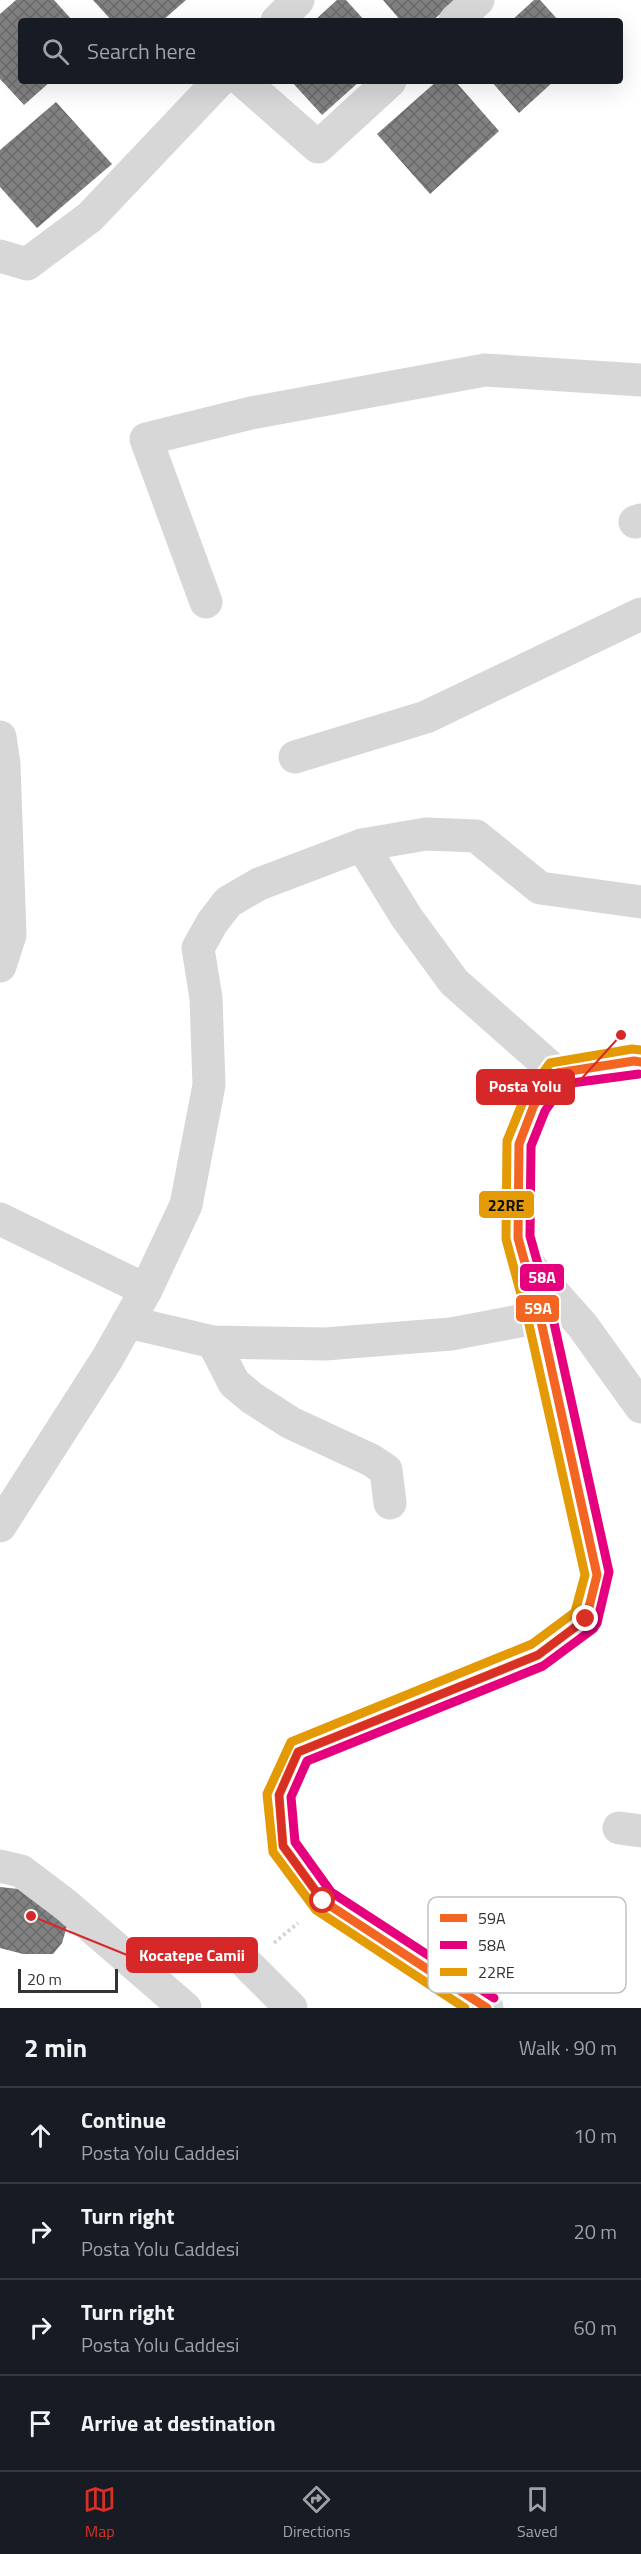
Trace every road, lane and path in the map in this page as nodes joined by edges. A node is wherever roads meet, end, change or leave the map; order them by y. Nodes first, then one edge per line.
1 (298, 0) edge
2 (478, 0) edge
3 (280, 18) edge
4 (459, 18) edge
5 (216, 84) edge
6 (246, 84) edge
7 (387, 84) edge
8 (0, 256) edge
9 (641, 380) edge
10 (206, 602) dead end
11 (641, 614) edge
12 (0, 737) edge
13 (295, 757) dead end
14 (362, 845) junction
15 (641, 902) edge
16 (0, 966) edge
17 (641, 1062) edge
18 (557, 1073) junction
19 (0, 1219) edge
20 (524, 1260) junction
21 (146, 1290) junction
22 (540, 1317) junction
23 (128, 1322) junction
24 (213, 1342) junction
25 (641, 1407) edge
26 (390, 1503) dead end
27 (0, 1526) edge
28 (0, 1866) edge
29 (323, 1901) junction
30 (248, 1965) joint
31 (428, 1970) edge
32 (464, 1993) edge
33 (184, 2008) edge
34 (291, 2008) edge
35 (487, 2008) edge

1 - 3 street
2 - 4 street
5 - 8 street
6 - 7 street
9 - 10 street
11 - 13 street
12 - 16 street
14 - 15 street
14 - 18 street
14 - 21 street
17 - 18 street
18 - 20 street
19 - 21 street
20 - 22 street
20 - 25 street
21 - 23 street
22 - 24 street
22 - 29 street
23 - 24 street
23 - 27 street
24 - 26 street
28 - 33 street
29 - 30 path
29 - 31 street
30 - 34 street
32 - 35 street

